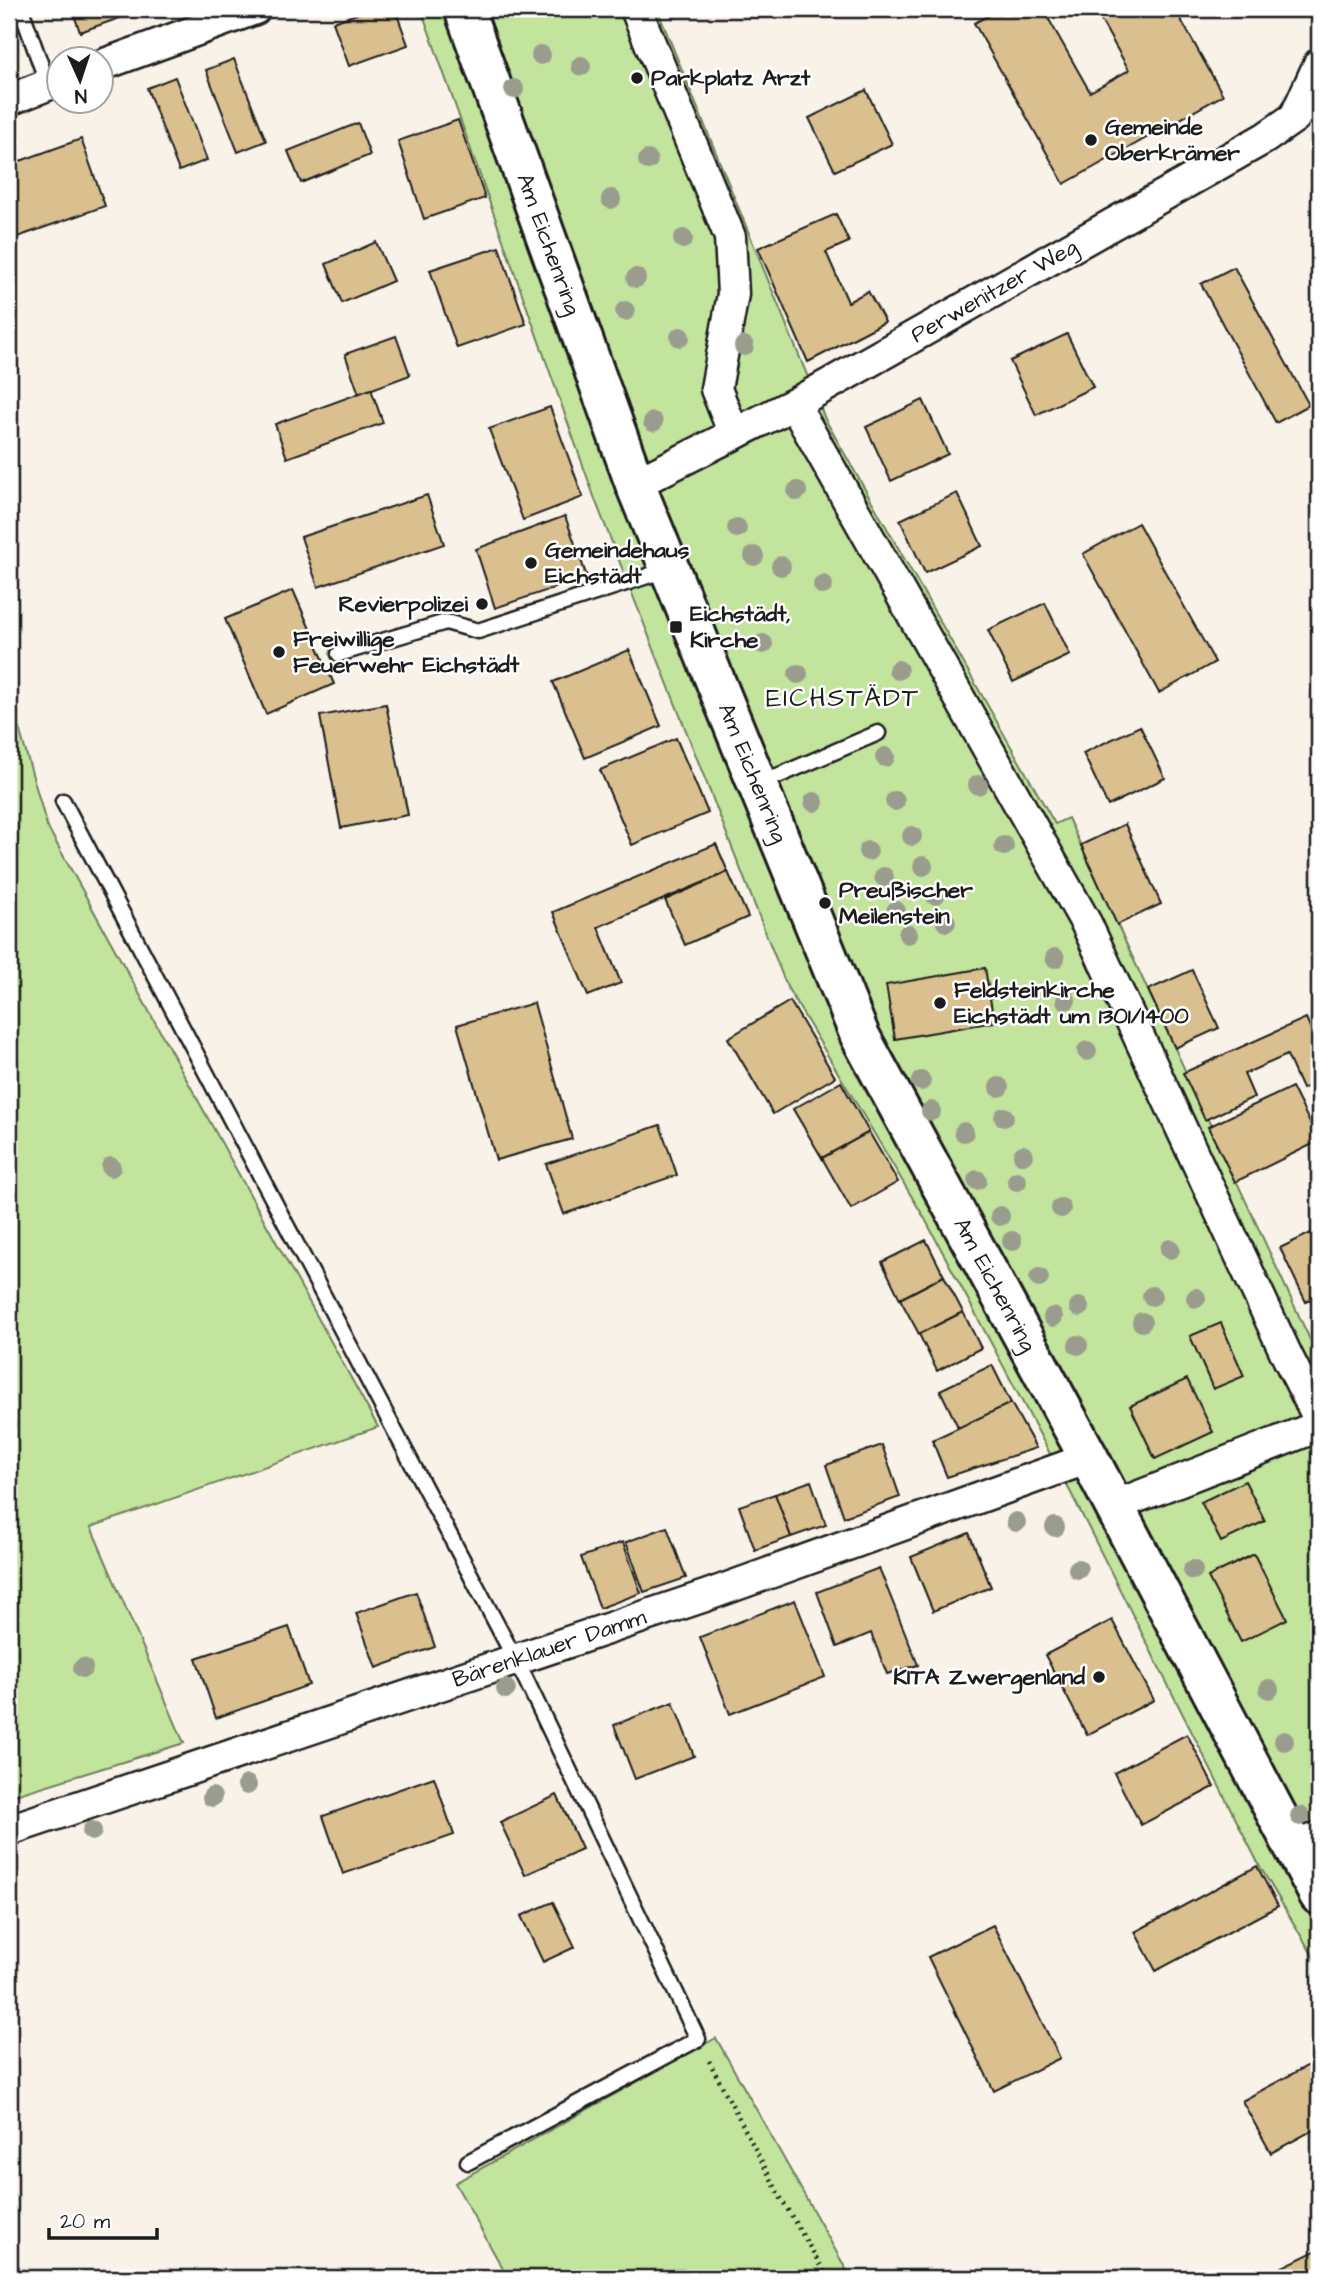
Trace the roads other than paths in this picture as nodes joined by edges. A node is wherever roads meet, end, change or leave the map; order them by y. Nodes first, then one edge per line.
1 (21, 9) edge
2 (255, 9) edge
3 (464, 9) edge
4 (636, 9) edge
5 (116, 60) edge
6 (1319, 64) edge
7 (46, 65) edge
8 (46, 86) edge
9 (9, 100) edge
10 (1307, 116) edge
11 (794, 404) junction
12 (734, 434) junction
13 (635, 484) junction
14 (670, 569) junction
15 (339, 654) dead end
16 (878, 733) dead end
17 (758, 785) junction
18 (63, 801) dead end
19 (1319, 1419) edge
20 (1319, 1426) edge
21 (1089, 1458) junction
22 (1114, 1506) junction
23 (514, 1660) junction
24 (9, 1830) edge
25 (1307, 1843) edge
26 (1319, 1895) edge
27 (468, 2162) dead end

1 - 7 lane
2 - 5 street
3 - 13 main road, Am Eichenring
4 - 12 street
6 - 10 street, Perwenitzer Weg
8 - 9 street
10 - 11 street, Perwenitzer Weg
11 - 12 street, Perwenitzer Weg
11 - 19 street
12 - 13 street, Perwenitzer Weg
13 - 14 main road, Am Eichenring
14 - 15 lane
14 - 17 main road, Am Eichenring
16 - 17 lane
17 - 21 main road, Am Eichenring
18 - 23 lane
20 - 22 street
21 - 22 main road, Am Eichenring
21 - 23 street, Bärenklauer Damm
22 - 25 main road, Am Eichenring
23 - 24 street, Bärenklauer Damm
23 - 27 lane
25 - 26 main road, Am Eichenring

